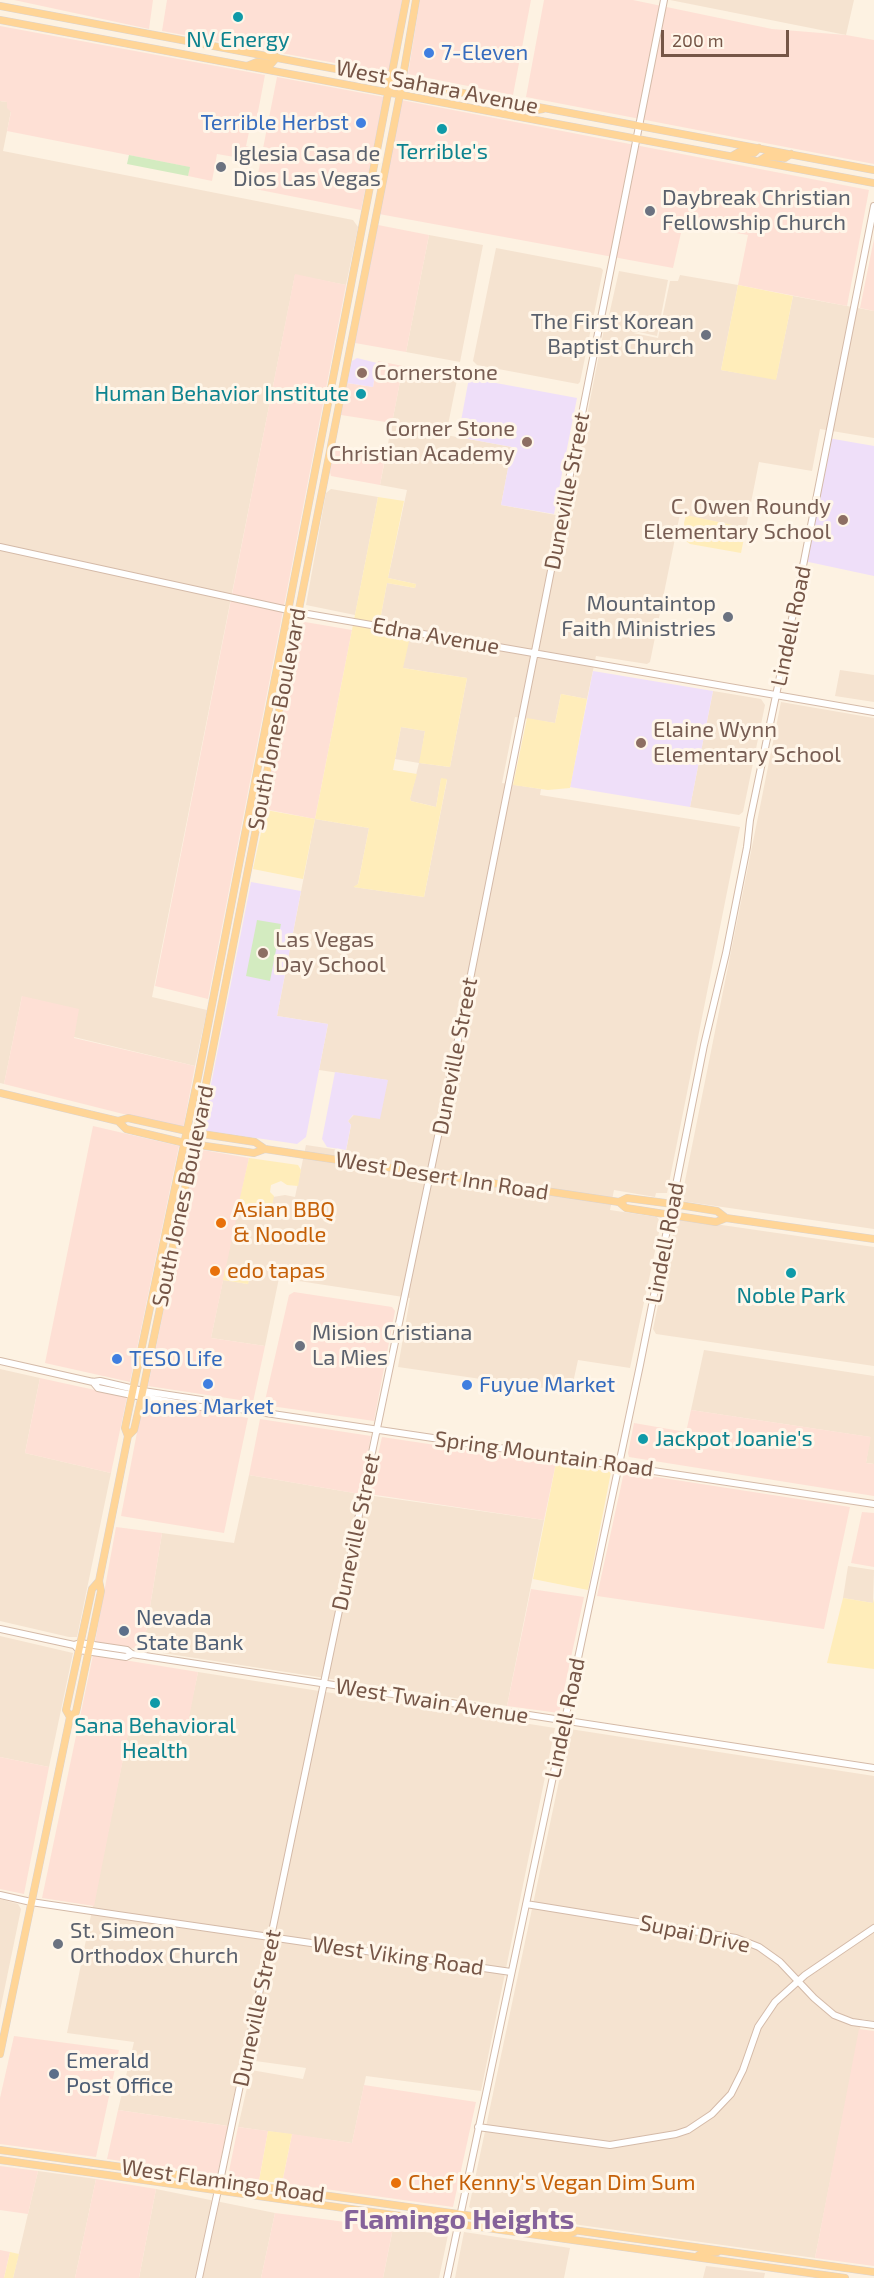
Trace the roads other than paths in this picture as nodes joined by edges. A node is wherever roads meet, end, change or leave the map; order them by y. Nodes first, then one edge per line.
1 (406, 0) edge
2 (416, 0) edge
3 (664, 0) edge
4 (0, 6) edge
5 (0, 20) edge
6 (277, 57) junction
7 (247, 66) junction
8 (392, 78) junction
9 (402, 81) junction
10 (389, 92) junction
11 (400, 94) junction
12 (548, 108) junction
13 (515, 116) junction
14 (639, 126) junction
15 (636, 138) junction
16 (759, 148) junction
17 (791, 154) junction
18 (732, 156) junction
19 (759, 161) junction
20 (874, 170) edge
21 (874, 183) edge
22 (874, 206) edge
23 (365, 216) junction
24 (370, 245) junction
25 (0, 547) edge
26 (289, 610) junction
27 (298, 612) junction
28 (535, 653) junction
29 (776, 694) junction
30 (874, 712) edge
31 (0, 1093) edge
32 (118, 1121) junction
33 (187, 1131) junction
34 (196, 1133) junction
35 (185, 1143) junction
36 (194, 1145) junction
37 (265, 1149) junction
38 (431, 1174) junction
39 (619, 1202) junction
40 (673, 1204) junction
41 (670, 1215) junction
42 (726, 1218) junction
43 (874, 1239) edge
44 (170, 1262) junction
45 (160, 1263) junction
46 (0, 1361) edge
47 (133, 1392) junction
48 (142, 1394) junction
49 (378, 1430) junction
50 (128, 1436) junction
51 (618, 1465) junction
52 (874, 1504) edge
53 (99, 1581) junction
54 (0, 1629) edge
55 (78, 1646) junction
56 (89, 1648) junction
57 (324, 1684) junction
58 (70, 1718) junction
59 (564, 1721) junction
60 (874, 1768) edge
61 (0, 1895) edge
62 (31, 1902) junction
63 (526, 1904) junction
64 (874, 1928) edge
65 (272, 1937) junction
66 (511, 1972) junction
67 (798, 1980) junction
68 (874, 2025) edge
69 (0, 2054) edge
70 (478, 2127) junction
71 (0, 2150) edge
72 (0, 2160) edge
73 (101, 2164) junction
74 (130, 2168) junction
75 (77, 2171) junction
76 (101, 2174) junction
77 (220, 2181) junction
78 (175, 2184) junction
79 (254, 2186) junction
80 (218, 2190) junction
81 (335, 2197) junction
82 (303, 2202) junction
83 (375, 2203) junction
84 (339, 2207) junction
85 (460, 2215) junction
86 (458, 2224) junction
87 (544, 2226) junction
88 (576, 2231) junction
89 (519, 2232) junction
90 (544, 2236) junction
91 (700, 2248) junction
92 (722, 2251) junction
93 (659, 2252) junction
94 (696, 2257) junction
95 (819, 2265) junction
96 (782, 2269) junction
97 (853, 2269) junction
98 (874, 2272) edge
99 (818, 2274) junction
100 (200, 2278) edge
101 (447, 2278) edge
102 (845, 2278) edge

1 - 8 main road, South Jones Boulevard
2 - 9 main road, South Jones Boulevard
3 - 14 street, Duneville Street
4 - 6 main road, West Sahara Avenue
5 - 7 main road, West Sahara Avenue
6 - 7 main road
6 - 8 main road, West Sahara Avenue
7 - 10 main road, West Sahara Avenue
8 - 9 main road, West Sahara Avenue
8 - 10 main road, South Jones Boulevard
9 - 11 main road, South Jones Boulevard
9 - 12 main road, West Sahara Avenue
10 - 11 main road, West Sahara Avenue
10 - 23 main road, South Jones Boulevard
11 - 13 main road, West Sahara Avenue
11 - 24 main road, South Jones Boulevard
12 - 13 main road
12 - 14 main road, West Sahara Avenue
13 - 15 main road, West Sahara Avenue
14 - 15 street, Duneville Street
14 - 16 main road, West Sahara Avenue
15 - 18 main road, West Sahara Avenue
15 - 28 street, Duneville Street
16 - 17 main road, West Sahara Avenue
16 - 18 main road
17 - 19 main road
17 - 20 main road, West Sahara Avenue
18 - 19 main road, West Sahara Avenue
19 - 21 main road, West Sahara Avenue
22 - 29 street, Lindell Road
23 - 24 main road
23 - 26 main road, South Jones Boulevard
24 - 27 main road, South Jones Boulevard
25 - 26 street, Edna Avenue
26 - 27 street, Edna Avenue
26 - 33 main road, South Jones Boulevard
27 - 28 street, Edna Avenue
27 - 34 main road, South Jones Boulevard
28 - 29 street, Edna Avenue
28 - 38 street, Duneville Street
29 - 30 street, Edna Avenue
29 - 40 street, Lindell Road
31 - 32 main road, West Desert Inn Road
32 - 33 main road, West Desert Inn Road
32 - 35 main road, West Desert Inn Road
33 - 34 main road, West Desert Inn Road
33 - 35 main road, South Jones Boulevard
34 - 36 main road, South Jones Boulevard
34 - 37 main road, West Desert Inn Road
35 - 36 main road, West Desert Inn Road
35 - 45 main road, South Jones Boulevard
36 - 37 main road, West Desert Inn Road
36 - 44 main road, South Jones Boulevard
37 - 38 main road, West Desert Inn Road
38 - 39 main road, West Desert Inn Road
38 - 49 street, Duneville Street
39 - 40 main road, West Desert Inn Road
39 - 41 main road, West Desert Inn Road
40 - 41 street, Lindell Road
40 - 42 main road, West Desert Inn Road
41 - 42 main road, West Desert Inn Road
41 - 51 street, Lindell Road
42 - 43 main road, West Desert Inn Road
44 - 45 main road
44 - 48 main road, South Jones Boulevard
45 - 47 main road, South Jones Boulevard
46 - 47 street, Spring Mountain Road
47 - 48 street, Spring Mountain Road
47 - 50 main road, South Jones Boulevard
48 - 49 street, Spring Mountain Road
48 - 50 main road, South Jones Boulevard
49 - 51 street, Spring Mountain Road
49 - 57 street, Duneville Street
50 - 53 main road, South Jones Boulevard
51 - 52 street, Spring Mountain Road
51 - 59 street, Lindell Road
53 - 55 main road, South Jones Boulevard
53 - 56 main road, South Jones Boulevard
54 - 55 street, West Twain Avenue
55 - 56 street, West Twain Avenue
55 - 58 main road, South Jones Boulevard
56 - 57 street, West Twain Avenue
56 - 58 main road, South Jones Boulevard
57 - 59 street, West Twain Avenue
57 - 65 street, Duneville Street
58 - 62 main road, South Jones Boulevard
59 - 60 street, West Twain Avenue
59 - 63 street, Lindell Road
61 - 62 street, West Viking Road
62 - 65 street, West Viking Road
62 - 69 main road, South Jones Boulevard
63 - 66 street, Lindell Road
63 - 67 street, Supai Drive
64 - 67 street
65 - 66 street, West Viking Road
65 - 77 street, Duneville Street
66 - 70 street, Lindell Road
67 - 68 street, Supai Drive
67 - 70 street
70 - 85 street, Lindell Road
71 - 73 main road, West Flamingo Road
72 - 75 main road, West Flamingo Road
73 - 74 main road, West Flamingo Road
73 - 75 main road
74 - 76 main road
74 - 77 main road, West Flamingo Road
75 - 76 main road, West Flamingo Road
76 - 78 main road, West Flamingo Road
77 - 78 main road
77 - 79 main road, West Flamingo Road
78 - 80 main road, West Flamingo Road
79 - 80 main road
79 - 81 main road, West Flamingo Road
80 - 82 main road, West Flamingo Road
80 - 100 street
81 - 82 main road
81 - 83 main road, West Flamingo Road
82 - 84 main road, West Flamingo Road
83 - 84 main road
83 - 85 main road, West Flamingo Road
84 - 86 main road, West Flamingo Road
85 - 86 street, Lindell Road
85 - 87 main road, West Flamingo Road
86 - 89 main road, West Flamingo Road
86 - 101 street, Lindell Road
87 - 88 main road, West Flamingo Road
87 - 89 main road
88 - 90 main road
88 - 91 main road, West Flamingo Road
89 - 90 main road, West Flamingo Road
90 - 93 main road, West Flamingo Road
91 - 92 main road, West Flamingo Road
91 - 93 main road
92 - 94 main road
92 - 95 main road, West Flamingo Road
93 - 94 main road, West Flamingo Road
94 - 96 main road, West Flamingo Road
95 - 96 main road
95 - 97 main road, West Flamingo Road
96 - 99 main road, West Flamingo Road
97 - 98 main road, West Flamingo Road
97 - 99 main road
99 - 102 main road, West Flamingo Road

